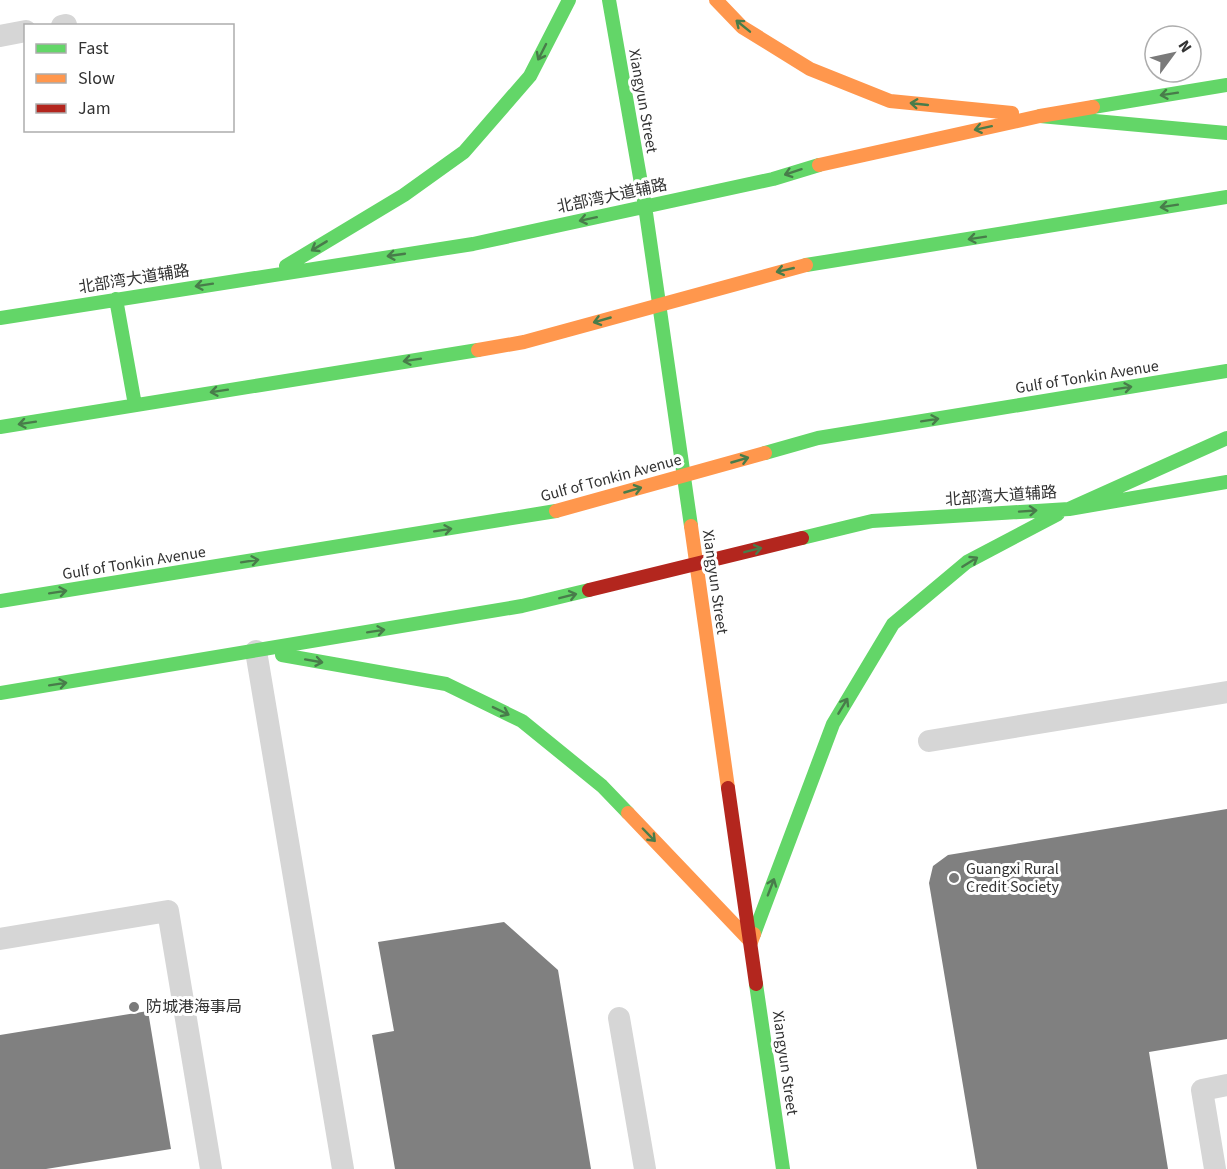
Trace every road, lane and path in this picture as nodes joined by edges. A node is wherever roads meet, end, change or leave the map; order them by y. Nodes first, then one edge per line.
1 (569, 0) edge
2 (609, 0) edge
3 (716, 0) edge
4 (24, 32) edge
5 (0, 36) edge
6 (1227, 85) edge
7 (1040, 116) junction
8 (1227, 133) edge
9 (1227, 197) edge
10 (645, 206) junction
11 (274, 273) junction
12 (116, 299) junction
13 (658, 304) junction
14 (0, 318) edge
15 (1227, 371) edge
16 (135, 405) junction
17 (0, 427) edge
18 (1227, 438) edge
19 (684, 476) junction
20 (1227, 482) edge
21 (1069, 508) junction
22 (696, 564) junction
23 (0, 601) edge
24 (256, 651) junction
25 (1227, 692) edge
26 (0, 693) edge
27 (929, 741) dead end
28 (0, 939) edge
29 (751, 942) junction
30 (619, 1018) dead end
31 (1227, 1085) edge
32 (211, 1169) edge
33 (343, 1169) edge
34 (645, 1169) edge
35 (783, 1169) edge
36 (1215, 1169) edge

1 -> 11 main road
2 - 10 main road, Xiangyun Street
7 -> 3 main road
4 - 5 lane
6 -> 7 main road, 北部湾大道辅路
7 - 8 main road
7 -> 10 main road, 北部湾大道辅路
9 -> 13 main road
10 -> 11 main road, 北部湾大道辅路
10 - 13 main road, Xiangyun Street
11 -> 12 main road, 北部湾大道辅路
12 - 14 main road, 北部湾大道辅路
12 - 16 main road
13 -> 16 main road
13 - 19 main road, Xiangyun Street
19 -> 15 main road, Gulf of Tonkin Avenue
16 -> 17 main road
18 - 21 main road
19 - 22 main road, Xiangyun Street
23 -> 19 main road, Gulf of Tonkin Avenue
20 - 21 main road, 北部湾大道辅路
22 -> 21 main road, 北部湾大道辅路
29 -> 21 main road
24 -> 22 main road, 北部湾大道辅路
22 - 29 main road, Xiangyun Street
26 -> 24 main road, 北部湾大道辅路
24 -> 29 main road
24 - 33 lane
25 - 27 lane
28 - 32 lane
29 - 35 main road, Xiangyun Street
30 - 34 lane
31 - 36 lane

